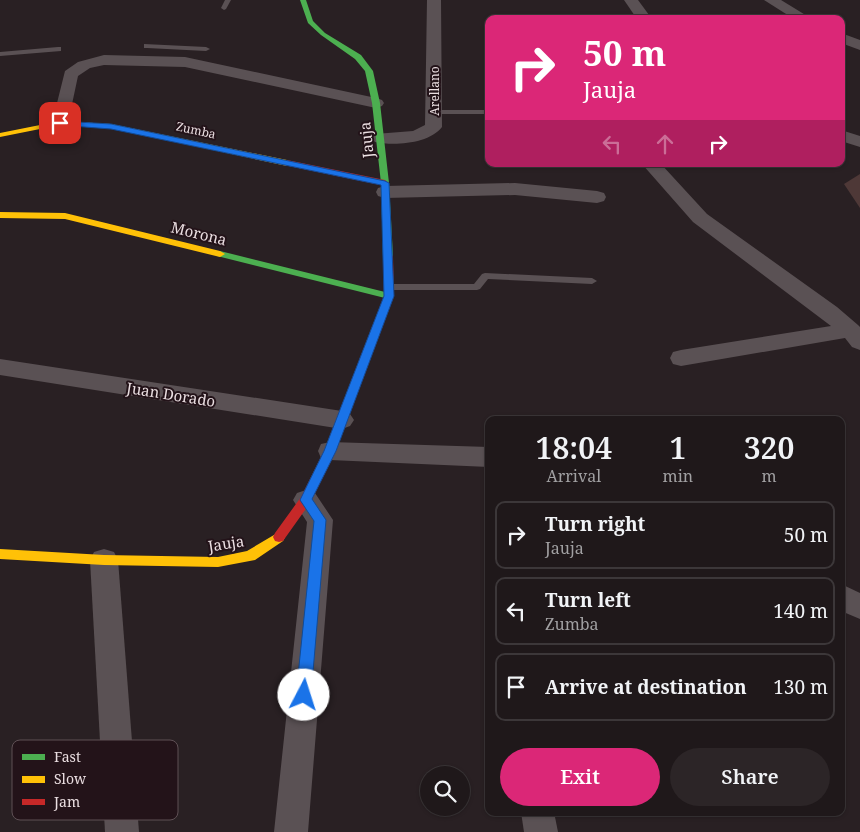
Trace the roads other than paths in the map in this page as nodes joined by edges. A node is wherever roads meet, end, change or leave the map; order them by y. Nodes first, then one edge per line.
1 (228, 0) edge
2 (303, 0) edge
3 (434, 0) edge
4 (631, 0) edge
5 (771, 0) edge
6 (224, 8) dead end
7 (642, 15) edge
8 (799, 15) edge
9 (845, 39) edge
10 (860, 45) edge
11 (147, 46) dead end
12 (58, 49) dead end
13 (206, 49) dead end
14 (0, 54) edge
15 (189, 55) junction
16 (376, 103) junction
17 (434, 112) junction
18 (485, 112) edge
19 (60, 123) junction
20 (0, 135) edge
21 (845, 137) edge
22 (381, 138) junction
23 (860, 142) edge
24 (654, 167) edge
25 (385, 188) junction
26 (597, 196) dead end
27 (0, 215) edge
28 (592, 281) dead end
29 (389, 291) junction
30 (855, 336) edge
31 (682, 358) dead end
32 (0, 367) edge
33 (342, 420) junction
34 (330, 451) junction
35 (485, 457) edge
36 (306, 500) junction
37 (0, 554) edge
38 (104, 560) junction
39 (845, 598) edge
40 (860, 607) edge
41 (116, 740) edge
42 (538, 816) edge
43 (291, 832) edge
44 (541, 832) edge

1 - 6 lane
2 - 16 street, Jauja
3 - 17 street, Arellano
4 - 7 street
5 - 8 street
9 - 10 street
11 - 15 lane
12 - 14 lane
13 - 15 lane
15 - 16 street
15 - 19 street
16 - 22 street, Jauja
17 - 18 lane
17 - 22 street, Arellano
19 - 20 street, Zumba
19 - 25 street, Zumba
21 - 23 street
22 - 25 street, Jauja
24 - 30 street
25 - 26 street
25 - 29 street, Jauja
27 - 29 street, Morona
28 - 29 lane
29 - 33 street, Jauja
30 - 31 street
32 - 33 street, Juan Dorado
33 - 34 street, Jauja
34 - 35 street
34 - 36 street, Jauja
36 - 38 street, Jauja
36 - 43 street
37 - 38 street, Jauja
38 - 41 street
39 - 40 street
42 - 44 street

